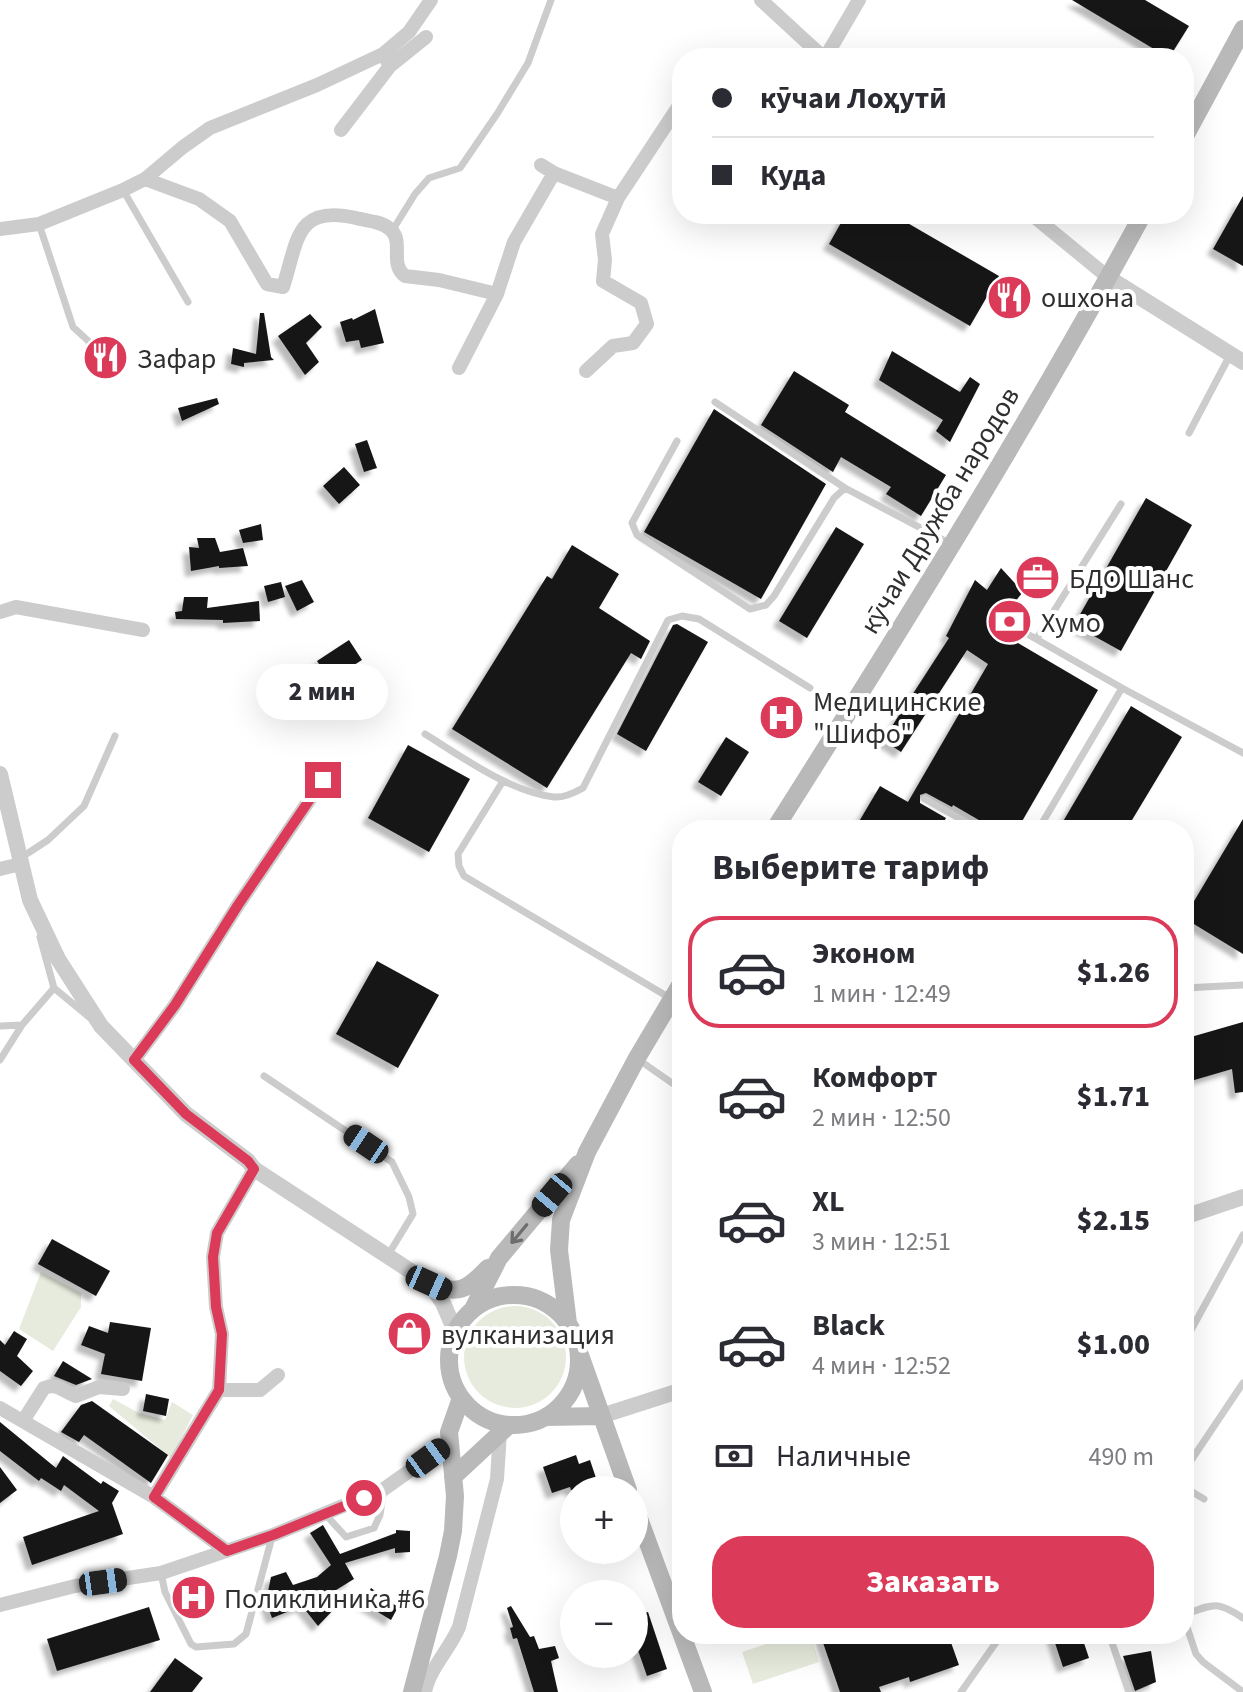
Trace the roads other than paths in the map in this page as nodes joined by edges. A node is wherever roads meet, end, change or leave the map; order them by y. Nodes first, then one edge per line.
1 (431, 0) edge
2 (551, 0) edge
3 (859, 0) edge
4 (769, 3) edge
5 (1243, 29) edge
6 (426, 37) dead end
7 (815, 48) edge
8 (831, 48) edge
9 (386, 60) junction
10 (672, 116) edge
11 (1194, 120) edge
12 (341, 130) dead end
13 (145, 179) junction
14 (123, 190) junction
15 (618, 198) junction
16 (39, 224) junction
17 (1043, 224) edge
18 (1138, 224) edge
19 (0, 229) edge
20 (392, 231) junction
21 (1109, 278) junction
22 (497, 294) junction
23 (188, 302) dead end
24 (96, 348) dead end
25 (1237, 358) edge
26 (459, 368) dead end
27 (586, 371) dead end
28 (715, 402) dead end
29 (1189, 433) dead end
30 (677, 441) dead end
31 (845, 488) junction
32 (1121, 504) dead end
33 (952, 545) junction
34 (0, 612) edge
35 (1010, 624) dead end
36 (143, 630) dead end
37 (1037, 638) junction
38 (810, 688) dead end
39 (1122, 688) junction
40 (425, 734) dead end
41 (115, 736) dead end
42 (1243, 753) edge
43 (0, 774) edge
44 (323, 780) dead end
45 (503, 781) junction
46 (925, 799) dead end
47 (780, 820) edge
48 (962, 820) edge
49 (1044, 820) edge
50 (20, 861) junction
51 (0, 869) edge
52 (30, 900) junction
53 (1243, 985) edge
54 (1194, 987) edge
55 (54, 988) junction
56 (672, 999) joint
57 (22, 1025) junction
58 (0, 1026) edge
59 (101, 1026) junction
60 (637, 1058) junction
61 (0, 1060) edge
62 (134, 1060) junction
63 (264, 1076) dead end
64 (672, 1083) edge
65 (587, 1152) junction
66 (254, 1169) junction
67 (1243, 1197) edge
68 (1194, 1214) edge
69 (1243, 1235) edge
70 (388, 1255) junction
71 (499, 1258) junction
72 (429, 1283) junction
73 (473, 1309) junction
74 (568, 1323) junction
75 (1194, 1325) edge
76 (455, 1331) junction
77 (579, 1352) junction
78 (278, 1375) dead end
79 (1243, 1383) edge
80 (123, 1389) dead end
81 (219, 1390) junction
82 (672, 1393) edge
83 (461, 1398) junction
84 (0, 1408) edge
85 (601, 1416) junction
86 (546, 1417) junction
87 (23, 1421) junction
88 (504, 1429) junction
89 (450, 1442) junction
90 (1194, 1456) edge
91 (623, 1476) edge
92 (454, 1487) junction
93 (384, 1489) junction
94 (1194, 1493) edge
95 (154, 1497) junction
96 (1204, 1499) dead end
97 (325, 1514) junction
98 (273, 1535) junction
99 (648, 1543) edge
100 (227, 1551) junction
101 (161, 1573) junction
102 (0, 1605) edge
103 (672, 1608) edge
104 (1194, 1613) edge
105 (1243, 1618) edge
106 (685, 1644) edge
107 (995, 1644) edge
108 (1112, 1644) edge
109 (1192, 1644) edge
110 (412, 1692) edge
111 (425, 1692) edge
112 (703, 1692) edge
113 (961, 1692) edge
114 (1129, 1692) edge
115 (1243, 1692) edge

1 - 9 street
2 - 20 lane
3 - 8 street
4 - 7 street
5 - 11 main road
6 - 9 street
9 - 12 street
9 - 13 street
10 - 15 street
13 - 14 street
13 - 20 street
14 - 16 street
14 - 23 lane
15 - 22 street
15 - 27 street
16 - 19 street
16 - 24 lane
17 - 21 street
18 - 21 main road, кӯчаи Дружба народов
20 - 22 street
21 - 25 street
21 - 33 main road, кӯчаи Дружба народов
22 - 26 street
25 - 29 lane
28 - 31 lane
30 - 31 lane
31 - 33 lane
32 - 37 lane
33 - 47 main road, кӯчаи Дружба народов
34 - 36 street
35 - 37 lane
37 - 39 lane
38 - 45 lane
39 - 42 lane
39 - 49 lane
40 - 45 lane
41 - 50 lane
43 - 50 street
44 - 62 street
45 - 56 lane
46 - 48 lane
50 - 51 street
50 - 52 street
52 - 55 lane
52 - 59 street
53 - 54 lane
55 - 57 lane
55 - 59 lane
56 - 60 main road
57 - 58 lane
57 - 61 lane
59 - 62 street
60 - 64 lane
60 - 65 main road
62 - 66 street
63 - 70 lane
65 -> 71 main road
65 - 74 main road
66 - 70 street
66 - 81 street
67 - 68 street
69 - 75 lane
70 - 72 street
71 - 72 main road
71 - 73 main road
72 - 76 street
73 - 74 main road
73 - 76 main road
74 - 77 main road
76 - 83 main road
77 - 85 main road
77 - 86 main road
78 - 81 street
79 - 90 lane
80 - 87 street
81 - 95 street
82 - 85 street
83 - 88 main road
83 - 89 main road
84 - 87 street
85 - 86 main road
85 - 91 main road
86 - 88 main road
87 - 95 street
88 - 92 main road
88 - 111 street
89 - 92 main road
89 - 93 street
92 - 110 main road
93 - 97 street
93 - 97 lane
94 - 96 lane
95 - 100 street
97 - 98 street
98 - 100 street
98 - 101 lane
99 - 103 main road
100 - 101 street
101 - 102 street
104 - 105 lane
106 - 112 main road
107 - 113 lane
108 - 114 lane
109 - 115 lane

